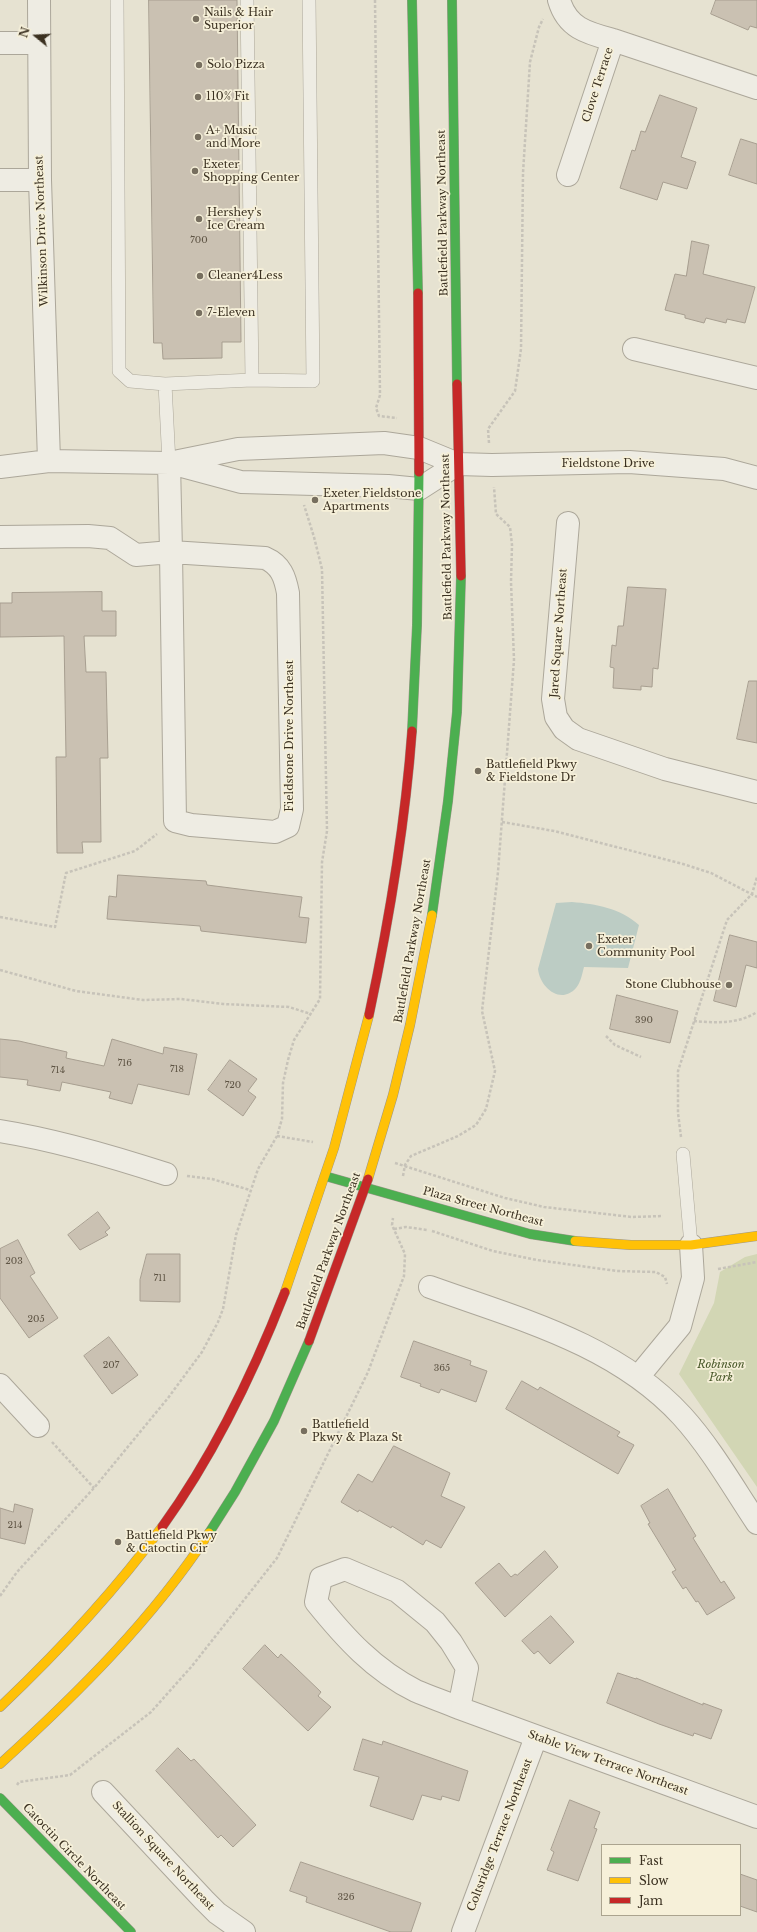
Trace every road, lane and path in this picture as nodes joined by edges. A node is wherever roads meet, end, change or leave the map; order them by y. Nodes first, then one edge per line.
1 (39, 0) edge
2 (117, 0) edge
3 (247, 0) edge
4 (309, 0) edge
5 (375, 0) edge
6 (412, 0) edge
7 (452, 0) edge
8 (559, 0) edge
9 (612, 40) junction
10 (0, 43) edge
11 (38, 43) junction
12 (757, 88) edge
13 (568, 176) dead end
14 (0, 180) edge
15 (40, 180) junction
16 (634, 349) dead end
17 (757, 378) edge
18 (252, 380) junction
19 (165, 384) junction
20 (379, 416) dead end
21 (419, 448) junction
22 (49, 461) junction
23 (169, 463) junction
24 (458, 464) junction
25 (0, 467) edge
26 (757, 478) edge
27 (419, 489) junction
28 (311, 504) dead end
29 (568, 523) dead end
30 (0, 537) edge
31 (171, 552) junction
32 (757, 792) edge
33 (175, 821) junction
34 (502, 822) dead end
35 (757, 877) edge
36 (752, 894) junction
37 (757, 897) edge
38 (0, 917) edge
39 (0, 970) edge
40 (757, 1012) edge
41 (311, 1014) junction
42 (694, 1021) junction
43 (606, 1036) dead end
44 (641, 1057) dead end
45 (0, 1131) edge
46 (277, 1136) junction
47 (314, 1142) dead end
48 (683, 1154) joint
49 (405, 1166) dead end
50 (166, 1174) joint
51 (325, 1176) junction
52 (366, 1187) junction
53 (250, 1190) junction
54 (663, 1216) dead end
55 (394, 1229) dead end
56 (757, 1236) edge
57 (691, 1245) junction
58 (757, 1262) edge
59 (718, 1269) dead end
60 (430, 1287) dead end
61 (668, 1289) dead end
62 (638, 1377) junction
63 (0, 1385) edge
64 (38, 1426) joint
65 (94, 1488) junction
66 (757, 1523) edge
67 (0, 1596) edge
68 (0, 1707) edge
69 (459, 1708) junction
70 (536, 1738) junction
71 (0, 1764) edge
72 (103, 1792) dead end
73 (0, 1798) edge
74 (757, 1817) edge
75 (131, 1932) edge
76 (244, 1932) edge
77 (463, 1932) edge

1 - 11 street, Wilkinson Drive Northeast
2 - 19 lane
3 - 18 lane
4 - 18 lane
5 - 20 path
6 - 21 main road
7 - 24 main road, Battlefield Parkway Northeast
8 - 9 street, Clove Terrace
9 - 12 street
9 - 13 street, Clove Terrace
10 - 11 street
11 - 15 street, Wilkinson Drive Northeast
14 - 15 street
15 - 22 street, Wilkinson Drive Northeast
16 - 17 street
18 - 19 lane
19 - 23 lane
21 - 23 street
21 - 24 street
21 - 27 main road
22 - 23 street
22 - 25 street
23 - 27 street
23 - 31 street
24 - 26 street, Fieldstone Drive
24 - 27 street
24 - 52 main road, Battlefield Parkway Northeast
27 - 51 main road
28 - 41 path
29 - 32 street, Jared Square Northeast
30 - 31 street, Fieldstone Drive Northeast
31 - 33 street
31 - 33 street, Fieldstone Drive Northeast
33 - 38 path
34 - 36 path
35 - 36 path
36 - 37 path
36 - 42 path
39 - 41 path
40 - 42 path
41 - 46 path
42 - 48 path
43 - 44 path
45 - 50 street
46 - 47 path
46 - 53 path
48 - 57 lane
49 - 54 path
50 - 53 path
51 - 52 main road, Plaza Street Northeast
51 - 68 main road
52 - 57 main road, Plaza Street Northeast
52 - 71 main road, Battlefield Parkway Northeast
53 - 65 path
55 - 61 path
56 - 57 main road, Plaza Street Northeast
57 - 62 street
58 - 59 path
60 - 62 street
62 - 66 street
63 - 64 street
64 - 65 path
65 - 67 path
69 - 69 street, Stable View Terrace Northeast
69 - 70 street, Stable View Terrace Northeast
70 - 74 street, Stable View Terrace Northeast
70 - 77 street, Coltsridge Terrace Northeast
72 - 76 street, Stallion Square Northeast
73 - 75 main road, Catoctin Circle Northeast

